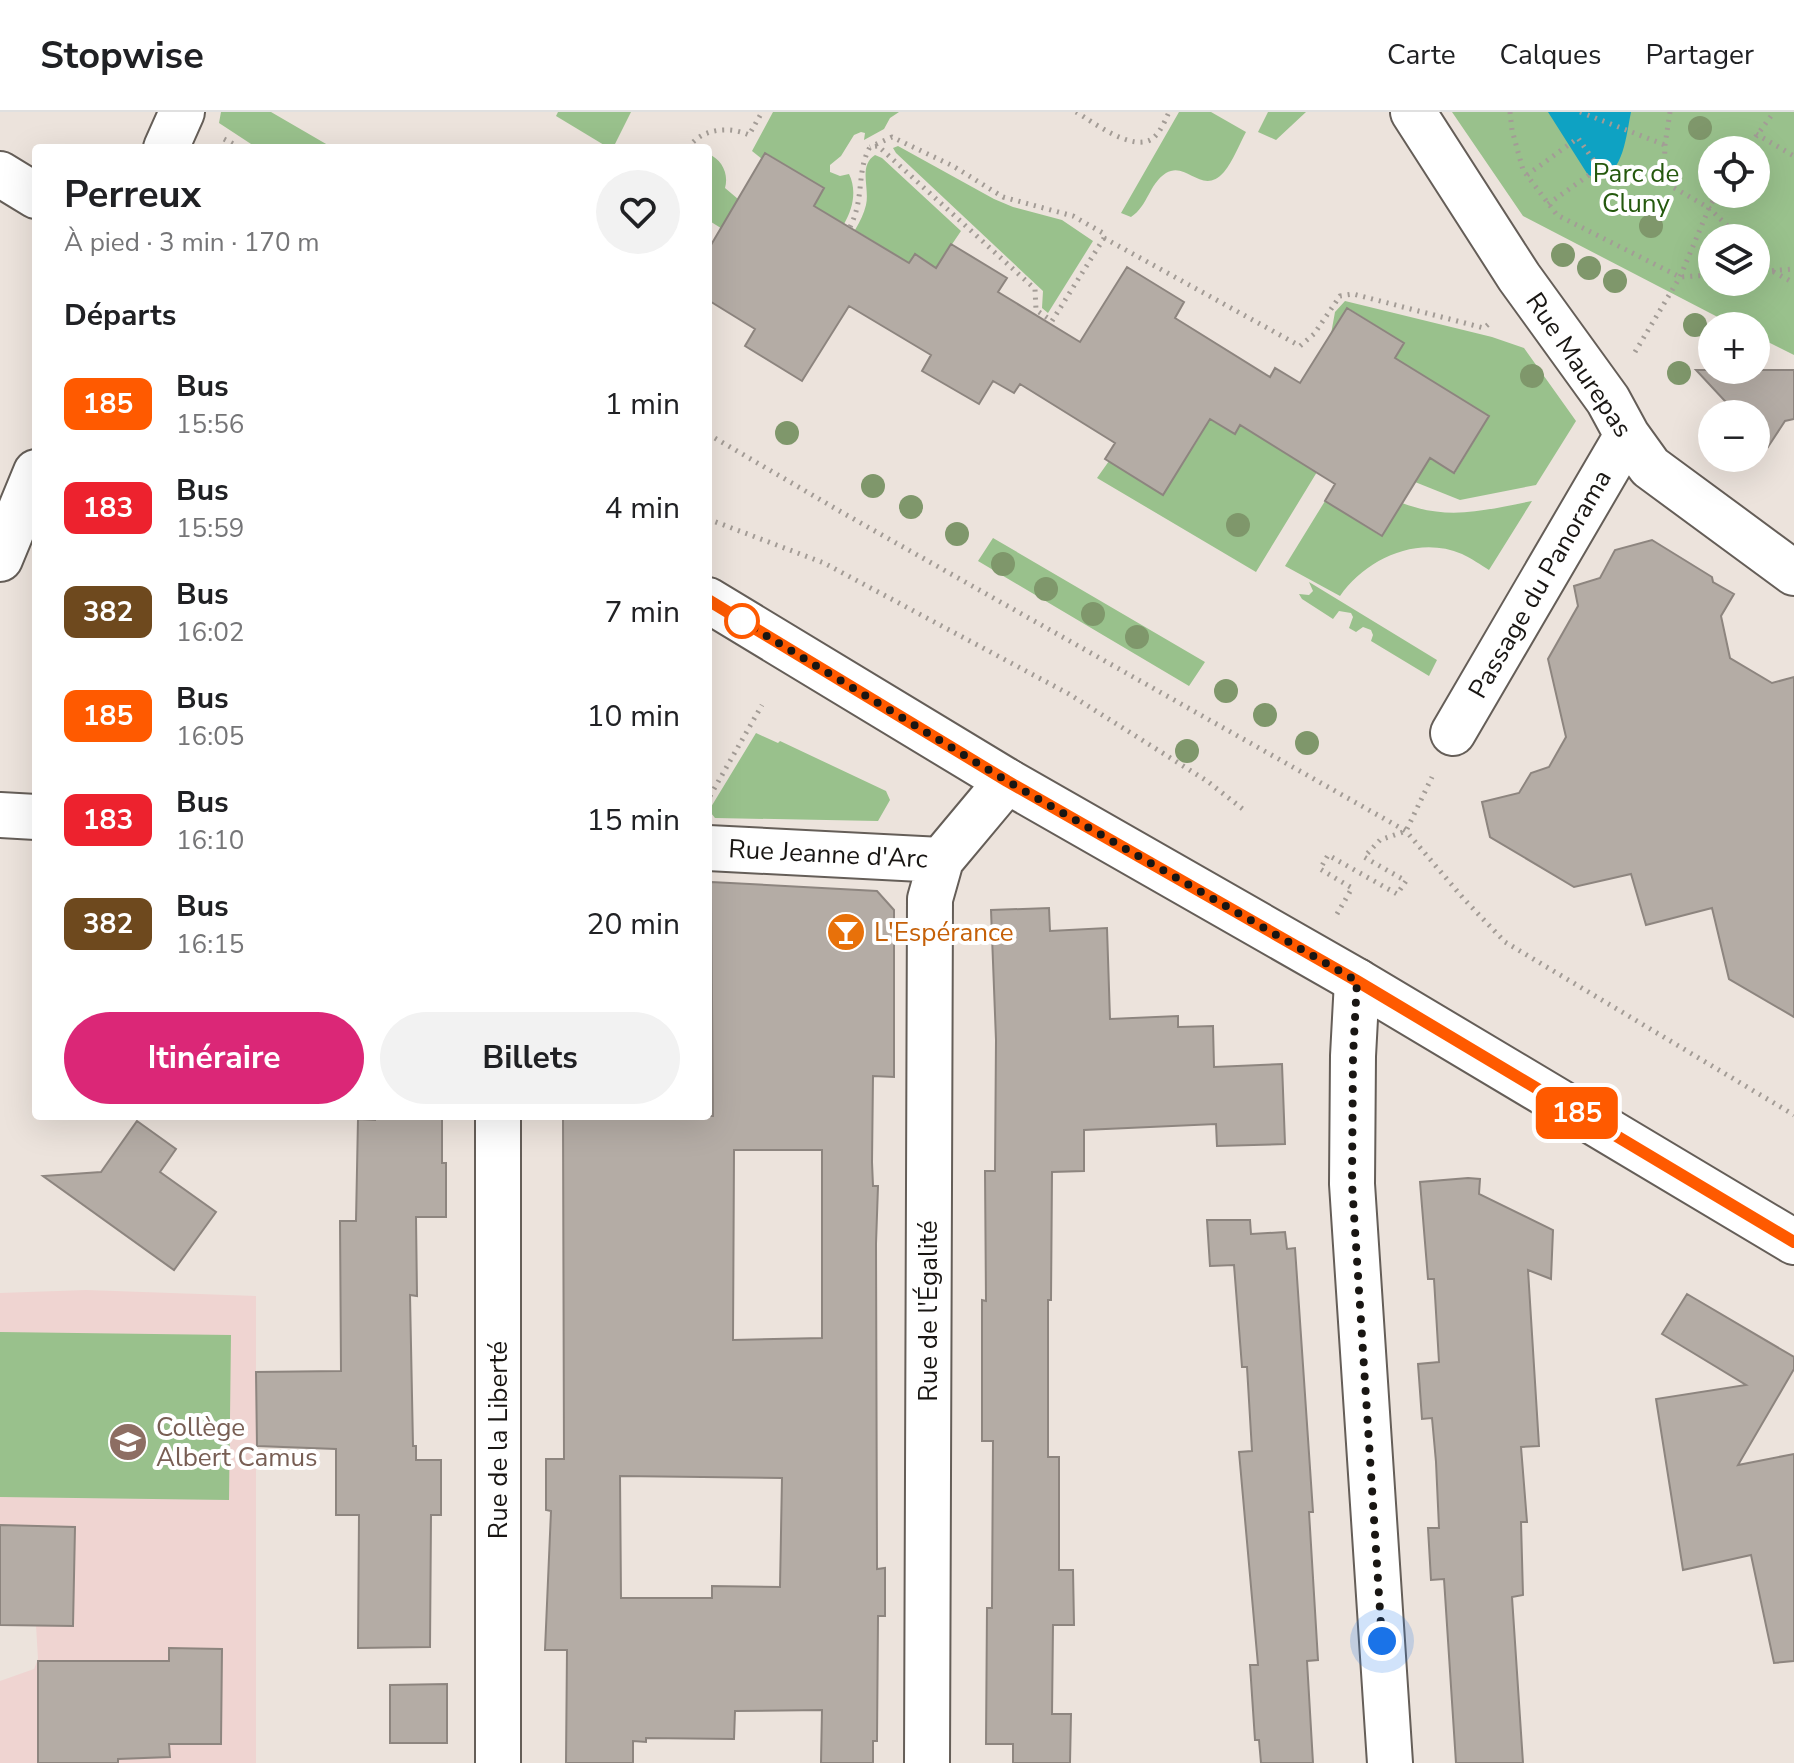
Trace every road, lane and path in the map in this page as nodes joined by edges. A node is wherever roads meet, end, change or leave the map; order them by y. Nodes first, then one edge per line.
1 (182, 112) edge
2 (762, 112) edge
3 (1076, 112) edge
4 (1169, 112) edge
5 (1413, 112) edge
6 (1510, 112) edge
7 (1580, 112) edge
8 (1670, 112) edge
9 (1774, 112) edge
10 (1756, 134) joint
11 (168, 144) edge
12 (693, 144) edge
13 (1665, 145) junction
14 (870, 147) junction
15 (1794, 156) edge
16 (0, 174) edge
17 (1527, 175) junction
18 (32, 194) edge
19 (1698, 202) edge
20 (1548, 204) junction
21 (1709, 208) joint
22 (1726, 224) edge
23 (850, 227) dead end
24 (1104, 238) junction
25 (1794, 269) edge
26 (1772, 271) joint
27 (1698, 276) edge
28 (1680, 277) junction
29 (1794, 283) edge
30 (1496, 318) dead end
31 (1629, 363) dead end
32 (1627, 435) junction
33 (712, 436) edge
34 (32, 482) edge
35 (712, 521) edge
36 (0, 559) edge
37 (1794, 573) edge
38 (712, 602) edge
39 (762, 705) dead end
40 (1453, 733) dead end
41 (1007, 781) junction
42 (712, 794) edge
43 (1244, 810) dead end
44 (0, 815) edge
45 (32, 817) edge
46 (1406, 831) junction
47 (712, 848) edge
48 (941, 860) junction
49 (1334, 918) dead end
50 (1357, 981) junction
51 (1794, 1115) edge
52 (498, 1120) edge
53 (1794, 1242) edge
54 (498, 1763) edge
55 (927, 1763) edge
56 (1390, 1763) edge

1 - 11 street
2 - 12 path
3 - 4 path
5 - 32 street, Rue Maurepas
6 - 17 path
7 - 13 path
8 - 13 path
9 - 10 path
10 - 15 path
13 - 19 path
14 - 23 path
14 - 24 path
14 - 24 path
16 - 18 street
17 - 20 path
17 - 20 path
20 - 28 path
21 - 22 path
21 - 28 path
24 - 30 path
25 - 26 path
26 - 29 path
27 - 28 path
28 - 31 path
32 - 37 street, Rue Maurepas
32 - 40 street, Passage du Panorama
33 - 46 path
34 - 36 street
35 - 43 path
38 - 41 street
39 - 42 path
41 - 48 street, Rue Jeanne d'Arc
41 - 50 street
44 - 45 street
46 - 49 path
46 - 51 path
47 - 48 street, Rue Jeanne d'Arc
48 - 55 street, Rue de l'Égalité
50 - 53 street
50 - 56 street
52 - 54 street, Rue de la Liberté

